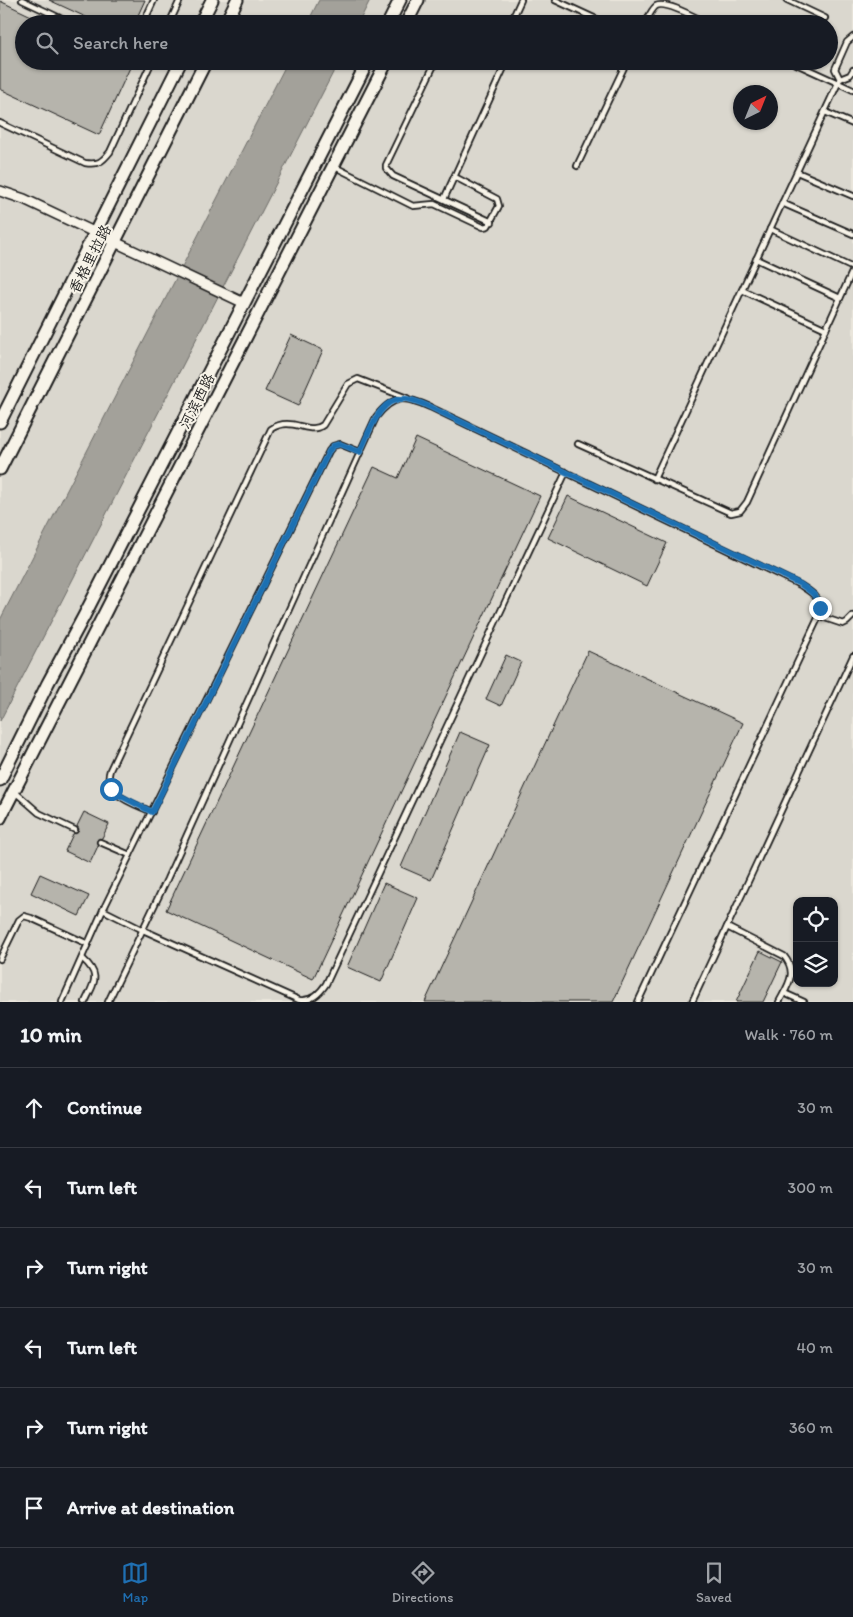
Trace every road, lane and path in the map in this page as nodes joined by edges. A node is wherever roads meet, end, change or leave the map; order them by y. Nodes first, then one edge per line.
1 (22, 0) edge
2 (154, 0) edge
3 (180, 0) edge
4 (212, 0) edge
5 (237, 0) edge
6 (400, 0) edge
7 (418, 0) edge
8 (521, 0) edge
9 (556, 0) edge
10 (787, 0) edge
11 (54, 15) edge
12 (147, 15) edge
13 (173, 15) edge
14 (204, 15) edge
15 (230, 15) edge
16 (392, 15) edge
17 (410, 15) edge
18 (514, 15) edge
19 (588, 15) edge
20 (650, 15) edge
21 (690, 15) edge
22 (819, 15) edge
23 (853, 38) edge
24 (838, 62) edge
25 (148, 70) edge
26 (176, 70) edge
27 (202, 70) edge
28 (363, 70) edge
29 (382, 70) edge
30 (432, 70) edge
31 (503, 70) edge
32 (623, 70) edge
33 (812, 70) edge
34 (835, 70) edge
35 (853, 70) edge
36 (839, 81) junction
37 (853, 90) edge
38 (825, 112) junction
39 (0, 123) edge
40 (853, 124) edge
41 (334, 166) junction
42 (577, 166) dead end
43 (797, 172) junction
44 (455, 176) junction
45 (0, 191) edge
46 (853, 196) edge
47 (444, 199) junction
48 (782, 203) junction
49 (492, 222) junction
50 (770, 229) junction
51 (95, 232) junction
52 (853, 234) edge
53 (116, 242) junction
54 (756, 259) junction
55 (853, 269) edge
56 (742, 290) junction
57 (840, 298) junction
58 (244, 303) junction
59 (826, 329) junction
60 (408, 399) junction
61 (0, 422) edge
62 (578, 444) dead end
63 (360, 452) junction
64 (0, 470) edge
65 (566, 472) junction
66 (654, 479) junction
67 (819, 616) junction
68 (853, 616) edge
69 (853, 656) edge
70 (0, 782) edge
71 (14, 791) junction
72 (152, 812) junction
73 (0, 818) edge
74 (75, 830) dead end
75 (100, 842) dead end
76 (130, 856) junction
77 (103, 910) junction
78 (727, 927) junction
79 (143, 930) junction
80 (88, 944) junction
81 (82, 958) junction
82 (0, 959) edge
83 (784, 993) junction
84 (62, 1002) edge
85 (85, 1002) edge
86 (108, 1002) edge
87 (638, 1002) edge
88 (692, 1002) edge
89 (779, 1002) edge
90 (804, 1002) edge

1 - 11 lane
2 - 12 lane
3 - 13 lane
4 - 14 street
5 - 15 street
6 - 16 street
7 - 17 street
8 - 18 lane
9 - 19 lane
10 - 22 lane
20 - 21 lane
23 - 24 lane
25 - 39 lane
26 - 51 street, 香格里拉路
27 - 53 street, 香格里拉路
28 - 58 street
29 - 41 street, 河滨西路
30 - 47 lane
31 - 44 lane
32 - 42 lane
33 - 36 lane
34 - 36 lane
35 - 36 lane
36 - 37 lane
36 - 38 lane
38 - 40 lane
38 - 43 lane
41 - 49 lane
41 - 71 street, 河滨西路
43 - 46 lane
43 - 48 lane
44 - 47 lane
44 - 49 lane
45 - 51 street
47 - 49 lane
48 - 50 lane
48 - 52 lane
50 - 54 lane
50 - 55 lane
51 - 53 street
51 - 61 street, 香格里拉路
53 - 58 street
53 - 64 street, 香格里拉路
54 - 56 lane
54 - 57 lane
55 - 57 lane
56 - 59 lane
56 - 66 lane
57 - 59 lane
58 - 70 street
59 - 66 lane
60 - 63 lane
60 - 65 lane
60 - 72 lane
62 - 66 lane
63 - 72 lane
63 - 79 lane
65 - 67 lane
65 - 79 lane
67 - 68 lane
67 - 87 lane
69 - 78 lane
70 - 71 street
71 - 73 street, 河滨西路
71 - 74 lane
72 - 76 lane
75 - 76 lane
76 - 77 lane
77 - 79 lane
77 - 80 lane
78 - 83 lane
78 - 88 lane
79 - 86 lane
80 - 81 lane
80 - 82 lane
81 - 84 lane
81 - 85 lane
83 - 89 lane
83 - 90 lane

